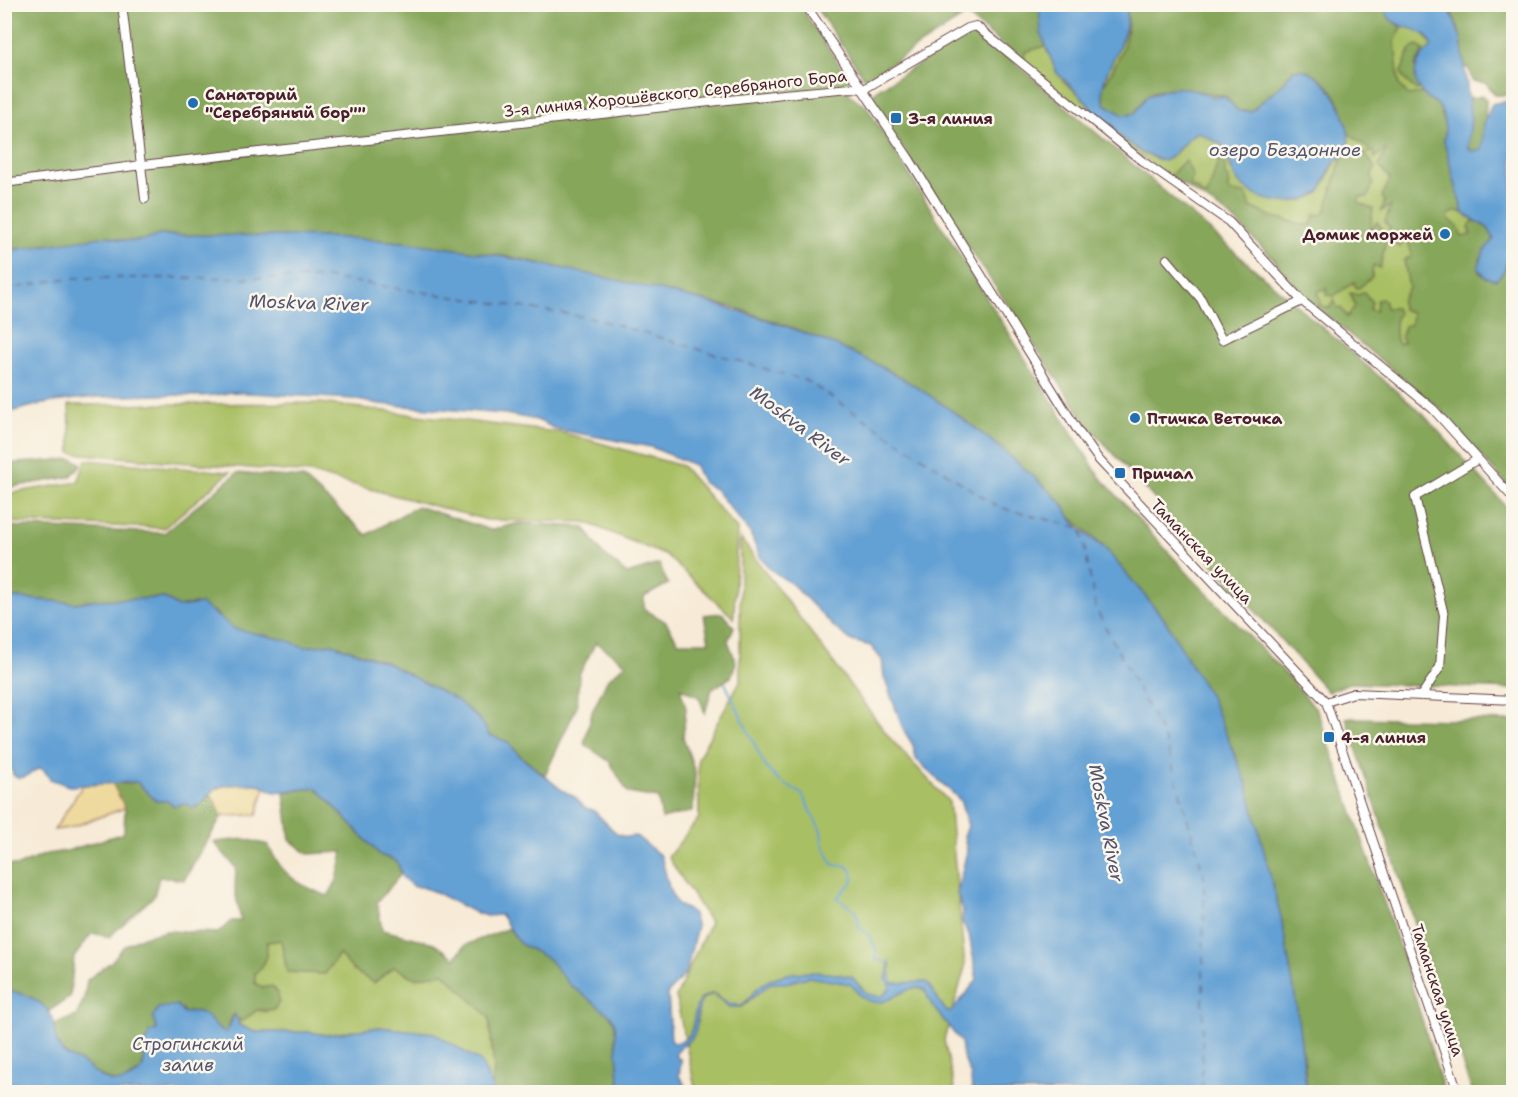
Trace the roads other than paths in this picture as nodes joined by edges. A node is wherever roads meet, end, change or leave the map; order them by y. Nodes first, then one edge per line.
1 (122, 4) edge
2 (805, 4) edge
3 (864, 89) junction
4 (142, 165) junction
5 (4, 183) edge
6 (145, 199) dead end
7 (1167, 259) dead end
8 (1302, 301) junction
9 (1478, 459) junction
10 (1514, 500) edge
11 (1421, 696) junction
12 (1514, 700) edge
13 (1326, 702) junction
14 (1458, 1092) edge

1 - 4 street
2 - 3 street, Таманская улица
3 - 4 street, 3-я линия Хорошёвского Серебряного Бора
3 - 8 street, 3-я линия Хорошёвского Серебряного Бора
3 - 13 street, Таманская улица
4 - 5 street, 3-я линия Хорошёвского Серебряного Бора
4 - 6 street
7 - 8 street
8 - 9 street, 3-я линия Хорошёвского Серебряного Бора
9 - 10 street, 3-я линия Хорошёвского Серебряного Бора
9 - 11 street
11 - 12 street
11 - 13 street
13 - 14 street, Таманская улица

